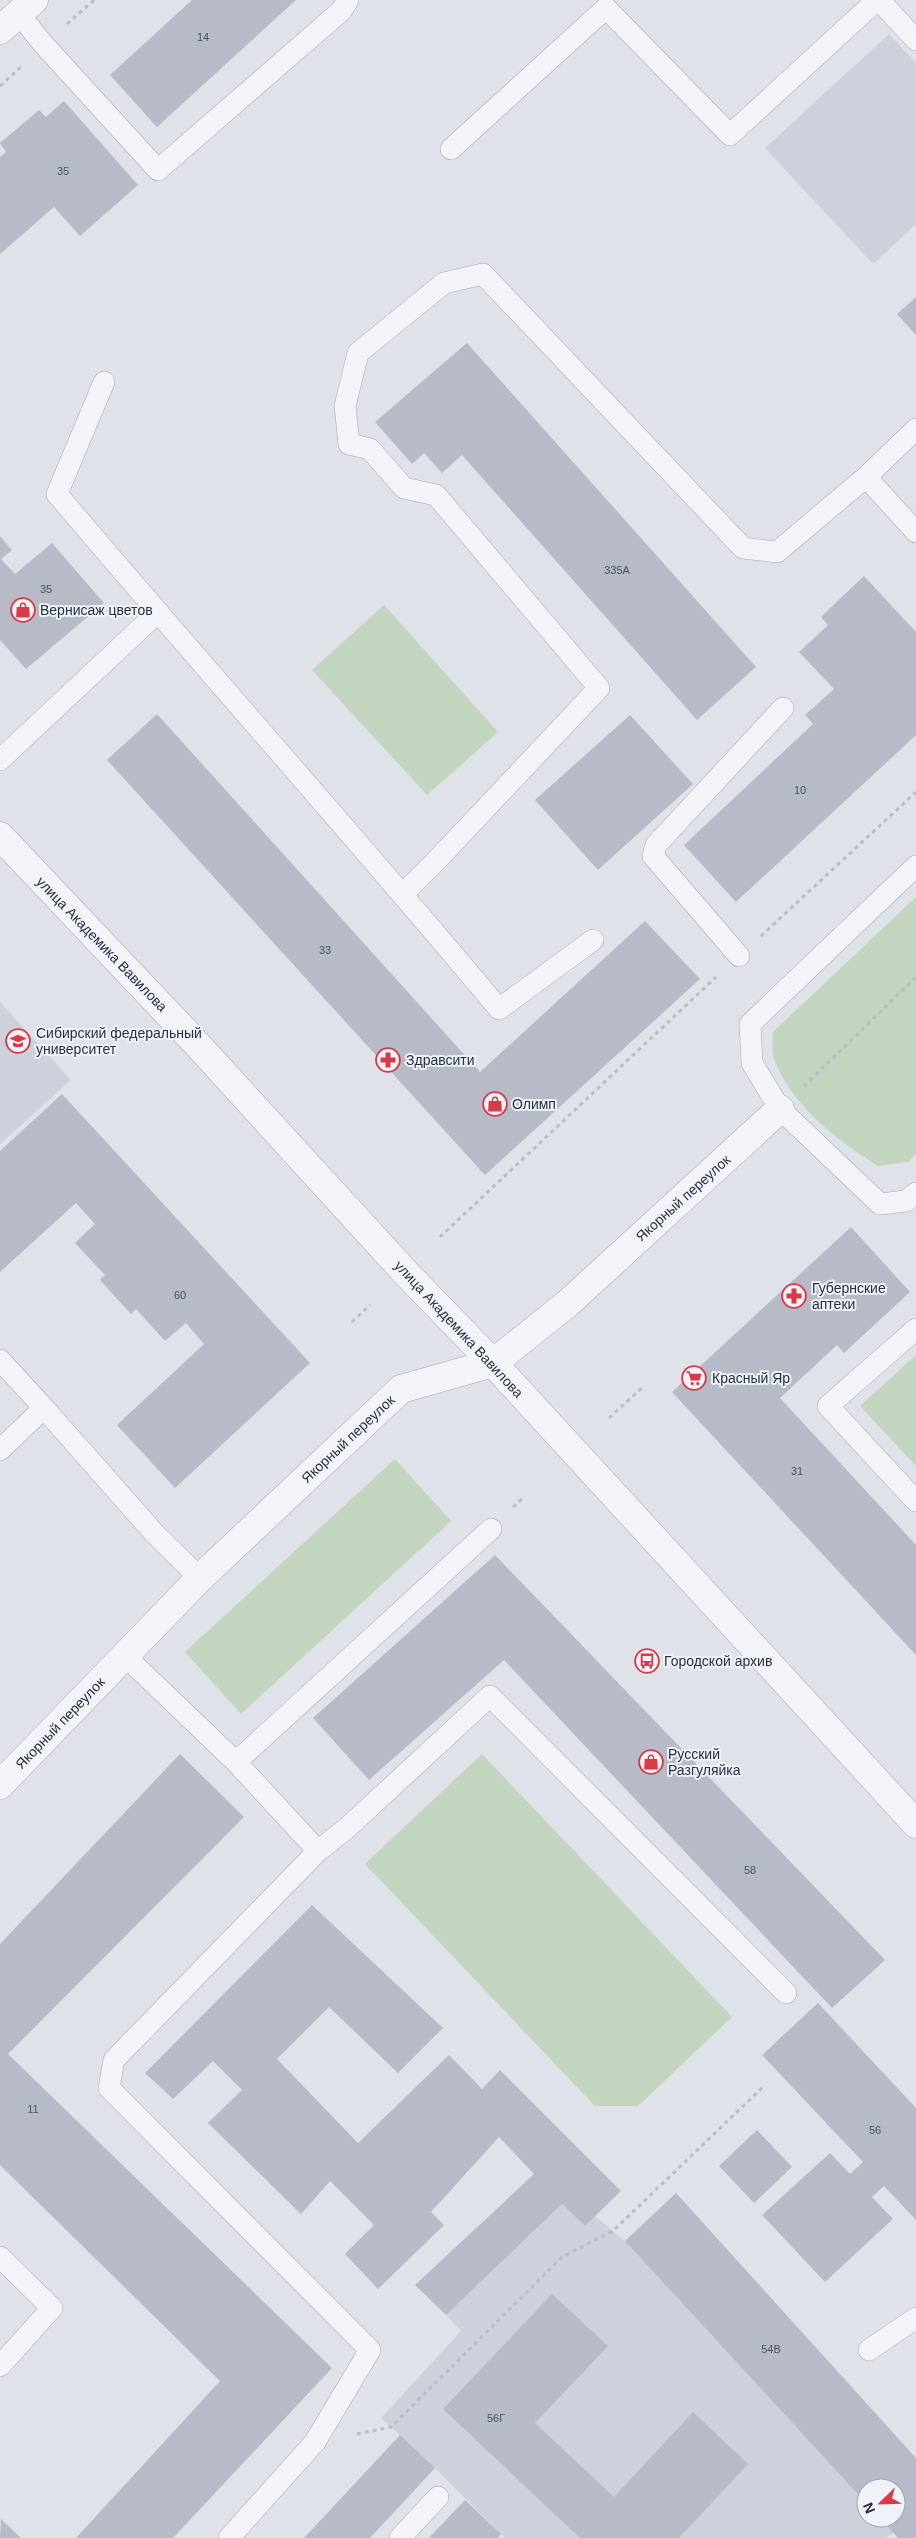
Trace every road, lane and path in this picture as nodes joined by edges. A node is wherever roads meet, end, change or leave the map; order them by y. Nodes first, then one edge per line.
1 (348, 0) edge
2 (878, 0) edge
3 (18, 15) edge
4 (916, 40) edge
5 (451, 149) dead end
6 (104, 382) dead end
7 (916, 429) edge
8 (866, 478) junction
9 (916, 532) edge
10 (157, 613) junction
11 (783, 708) dead end
12 (0, 760) edge
13 (916, 792) edge
14 (0, 836) edge
15 (916, 866) edge
16 (403, 894) junction
17 (593, 940) dead end
18 (739, 956) junction
19 (916, 977) edge
20 (780, 1109) junction
21 (916, 1192) edge
22 (440, 1237) dead end
23 (370, 1305) dead end
24 (352, 1322) dead end
25 (916, 1329) edge
26 (0, 1360) edge
27 (493, 1363) junction
28 (644, 1386) dead end
29 (44, 1408) junction
30 (609, 1418) dead end
31 (0, 1450) edge
32 (916, 1501) edge
33 (491, 1528) dead end
34 (200, 1578) junction
35 (125, 1656) junction
36 (236, 1762) junction
37 (0, 1786) edge
38 (916, 1824) edge
39 (318, 1851) junction
40 (786, 1993) dead end
41 (764, 2086) dead end
42 (0, 2257) edge
43 (916, 2318) edge
44 (869, 2350) dead end
45 (0, 2366) edge
46 (315, 2442) junction
47 (438, 2497) dead end
48 (229, 2538) edge
49 (400, 2538) edge

1 - 3 lane
2 - 4 lane
2 - 5 lane
6 - 10 lane
7 - 8 lane
8 - 9 lane
8 - 16 lane
10 - 12 lane
10 - 16 lane
11 - 18 lane
13 - 18 path
14 - 27 street, улица Академика Вавилова
15 - 20 lane
16 - 17 lane
18 - 22 path
19 - 20 path
20 - 21 lane
20 - 27 street, Якорный переулок
23 - 24 path
25 - 32 lane
26 - 29 lane
27 - 34 street, Якорный переулок
27 - 38 street, улица Академика Вавилова
28 - 30 path
29 - 31 lane
29 - 34 lane
33 - 36 lane
34 - 35 street, Якорный переулок
35 - 36 lane
35 - 37 street, Якорный переулок
36 - 39 lane
39 - 40 lane
39 - 46 lane
41 - 46 path
42 - 45 lane
43 - 44 lane
46 - 48 lane
47 - 49 lane

